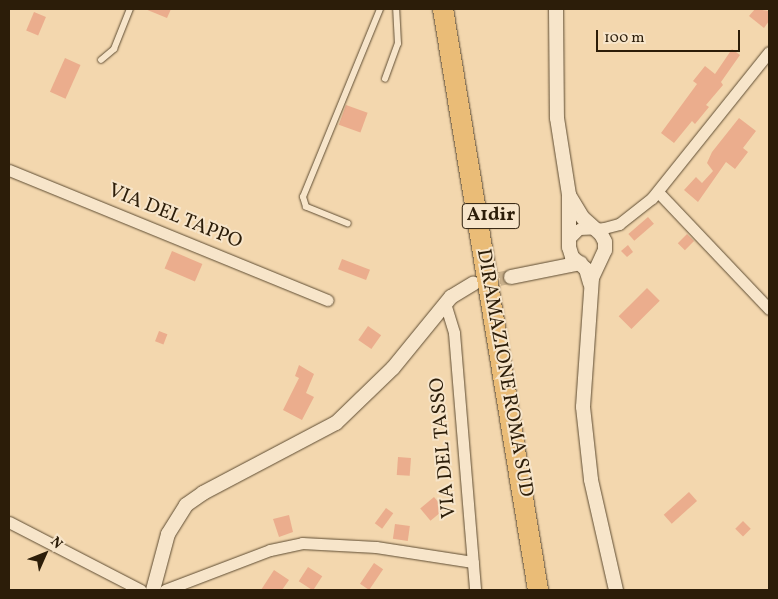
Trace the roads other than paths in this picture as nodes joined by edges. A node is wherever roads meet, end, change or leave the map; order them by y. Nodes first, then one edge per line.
1 (130, 9) edge
2 (380, 9) edge
3 (396, 9) edge
4 (443, 9) edge
5 (457, 9) edge
6 (556, 9) edge
7 (769, 52) edge
8 (101, 60) dead end
9 (385, 79) dead end
10 (9, 170) edge
11 (658, 192) junction
12 (569, 195) junction
13 (348, 224) dead end
14 (619, 224) junction
15 (594, 228) junction
16 (605, 242) junction
17 (569, 243) junction
18 (598, 260) junction
19 (581, 263) junction
20 (550, 270) junction
21 (511, 277) tunnel mouth
22 (473, 284) tunnel mouth
23 (591, 291) junction
24 (327, 300) dead end
25 (445, 303) junction
26 (769, 309) edge
27 (9, 522) edge
28 (472, 562) junction
29 (141, 590) edge
30 (153, 590) edge
31 (165, 590) edge
32 (475, 590) edge
33 (538, 590) edge
34 (550, 590) edge
35 (616, 590) edge

1 - 8 lane
2 - 13 lane
3 - 9 lane
4 - 33 highway, DIRAMAZIONE ROMA SUD / A1dir
5 - 34 highway, DIRAMAZIONE ROMA SUD / A1dir
6 - 12 street
7 - 11 street
10 - 24 street, VIA DEL TAPPO
11 - 14 street
11 - 26 street
12 - 15 street
12 - 17 street
14 - 15 street
14 - 16 street
15 - 16 street
15 - 17 street
16 - 18 street
17 - 19 street
17 - 20 street
18 - 19 street
18 - 23 street
19 - 20 street
19 - 23 street
20 - 21 street
22 - 25 street
23 - 35 street
25 - 28 street, VIA DEL TASSO
25 - 30 street
27 - 29 street
28 - 31 street
28 - 32 street, VIA DEL TASSO

